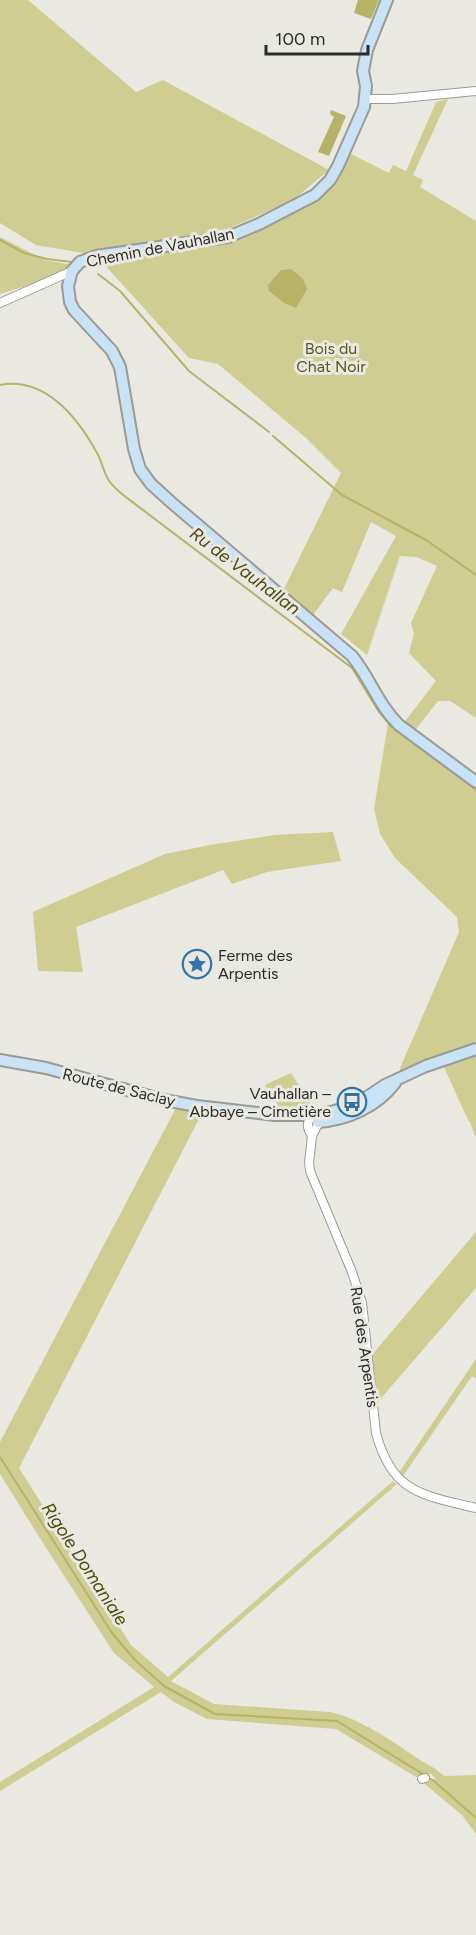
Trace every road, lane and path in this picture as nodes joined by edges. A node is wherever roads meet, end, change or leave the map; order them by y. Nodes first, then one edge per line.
1 (387, 0) edge
2 (476, 90) edge
3 (366, 99) junction
4 (72, 272) junction
5 (0, 303) edge
6 (476, 782) edge
7 (476, 1049) edge
8 (0, 1060) edge
9 (398, 1080) junction
10 (338, 1111) junction
11 (275, 1115) junction
12 (308, 1122) junction
13 (319, 1122) junction
14 (312, 1136) junction
15 (476, 1508) edge

1 - 3 street
2 - 3 street
3 - 4 street, Chemin de Vauhallan
4 - 5 street
4 - 6 street
7 - 9 street, Route de Saclay
8 - 11 street, Route de Saclay
9 - 10 street, Route de Saclay
9 - 13 street, Route de Saclay
10 - 11 street, Route de Saclay
10 - 12 street, Route de Saclay
11 - 12 street, Route de Saclay
12 - 13 street, Route de Saclay
12 - 14 street, Rue des Arpentis
13 - 14 street, Rue des Arpentis
14 - 15 street, Rue des Arpentis

